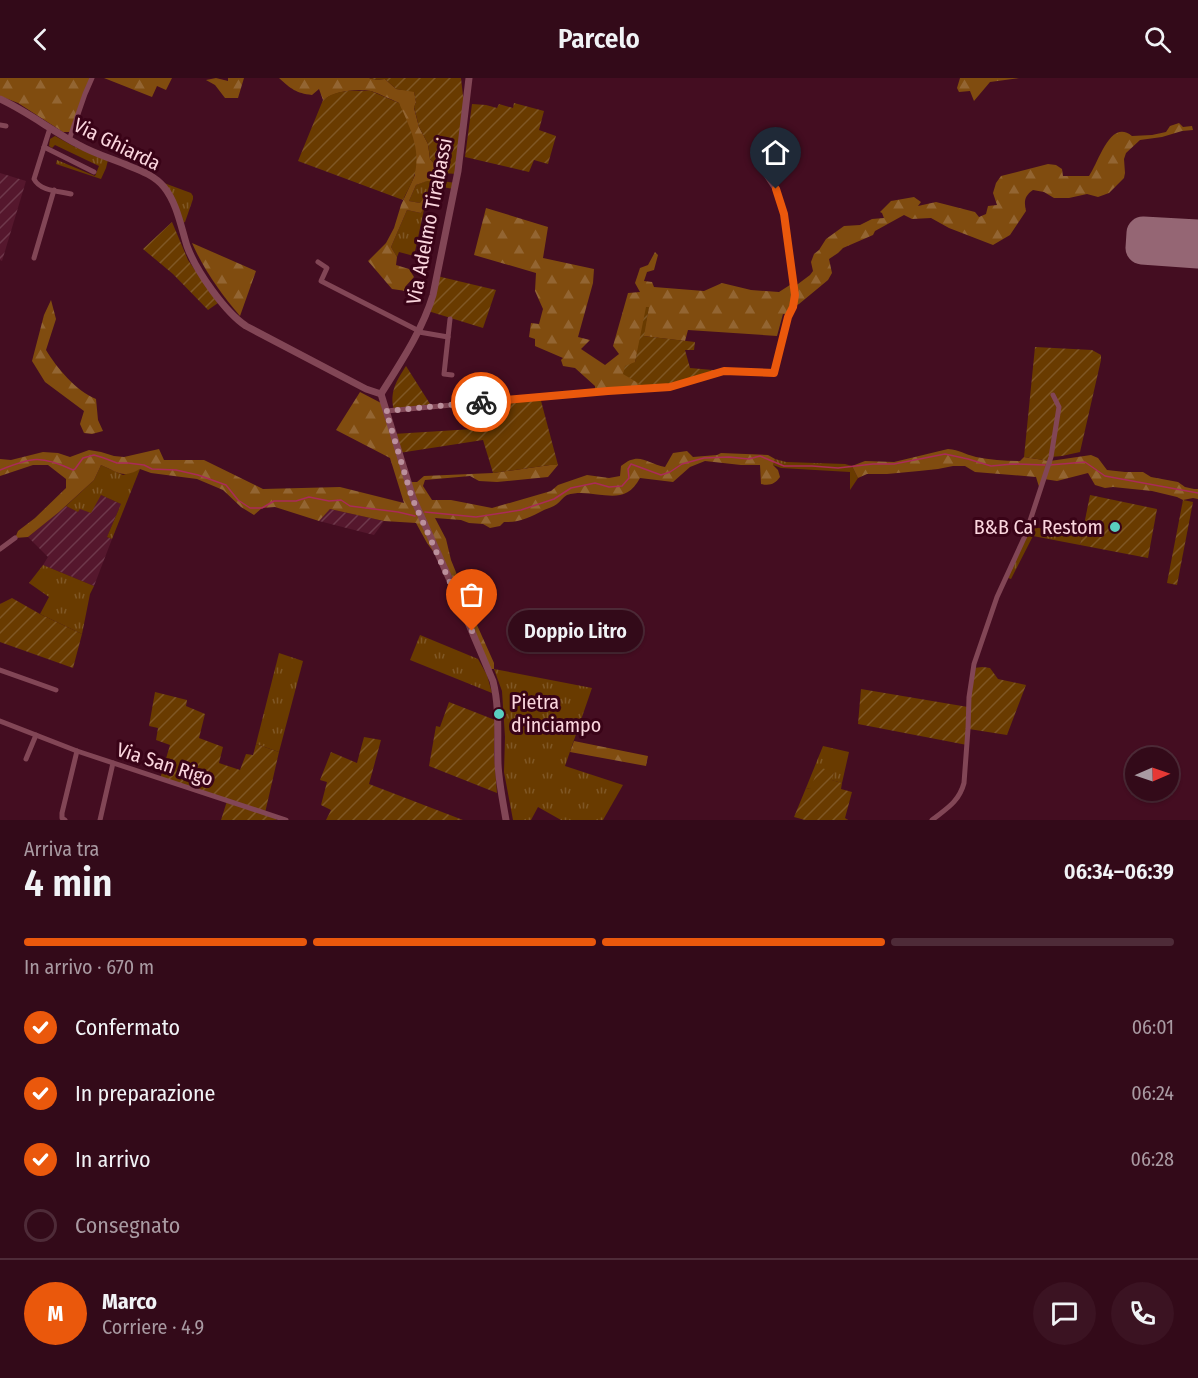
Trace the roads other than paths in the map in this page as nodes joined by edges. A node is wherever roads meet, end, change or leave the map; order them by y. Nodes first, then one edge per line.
1 (92, 78) edge
2 (469, 78) edge
3 (0, 99) edge
4 (50, 128) junction
5 (69, 140) junction
6 (44, 147) junction
7 (94, 172) dead end
8 (764, 172) dead end
9 (54, 190) junction
10 (71, 194) dead end
11 (34, 258) dead end
12 (318, 262) dead end
13 (450, 319) dead end
14 (419, 332) junction
15 (448, 337) junction
16 (452, 375) dead end
17 (381, 394) junction
18 (1053, 395) dead end
19 (386, 411) junction
20 (15, 538) dead end
21 (0, 549) edge
22 (0, 670) edge
23 (56, 690) dead end
24 (0, 721) edge
25 (36, 735) junction
26 (77, 751) junction
27 (26, 759) dead end
28 (113, 763) junction
29 (65, 820) edge
30 (100, 820) edge
31 (286, 820) edge
32 (506, 820) edge
33 (932, 820) edge

1 - 5 street
2 - 14 street, Via Adelmo Tirabassi
3 - 4 street, Via Ghiarda
4 - 5 street, Via Ghiarda
4 - 6 street
5 - 17 street, Via Ghiarda
6 - 7 street
6 - 9 street
8 - 19 street
9 - 10 street
9 - 11 street
12 - 14 street
13 - 15 street
14 - 15 street
14 - 17 street, Via Adelmo Tirabassi
15 - 16 street
17 - 19 street
18 - 33 street
19 - 32 street
20 - 21 street
22 - 23 street
24 - 25 street, Via San Rigo
25 - 26 street, Via San Rigo
25 - 27 street
26 - 28 street, Via San Rigo
26 - 29 street
28 - 30 street
28 - 31 street, Via San Rigo

